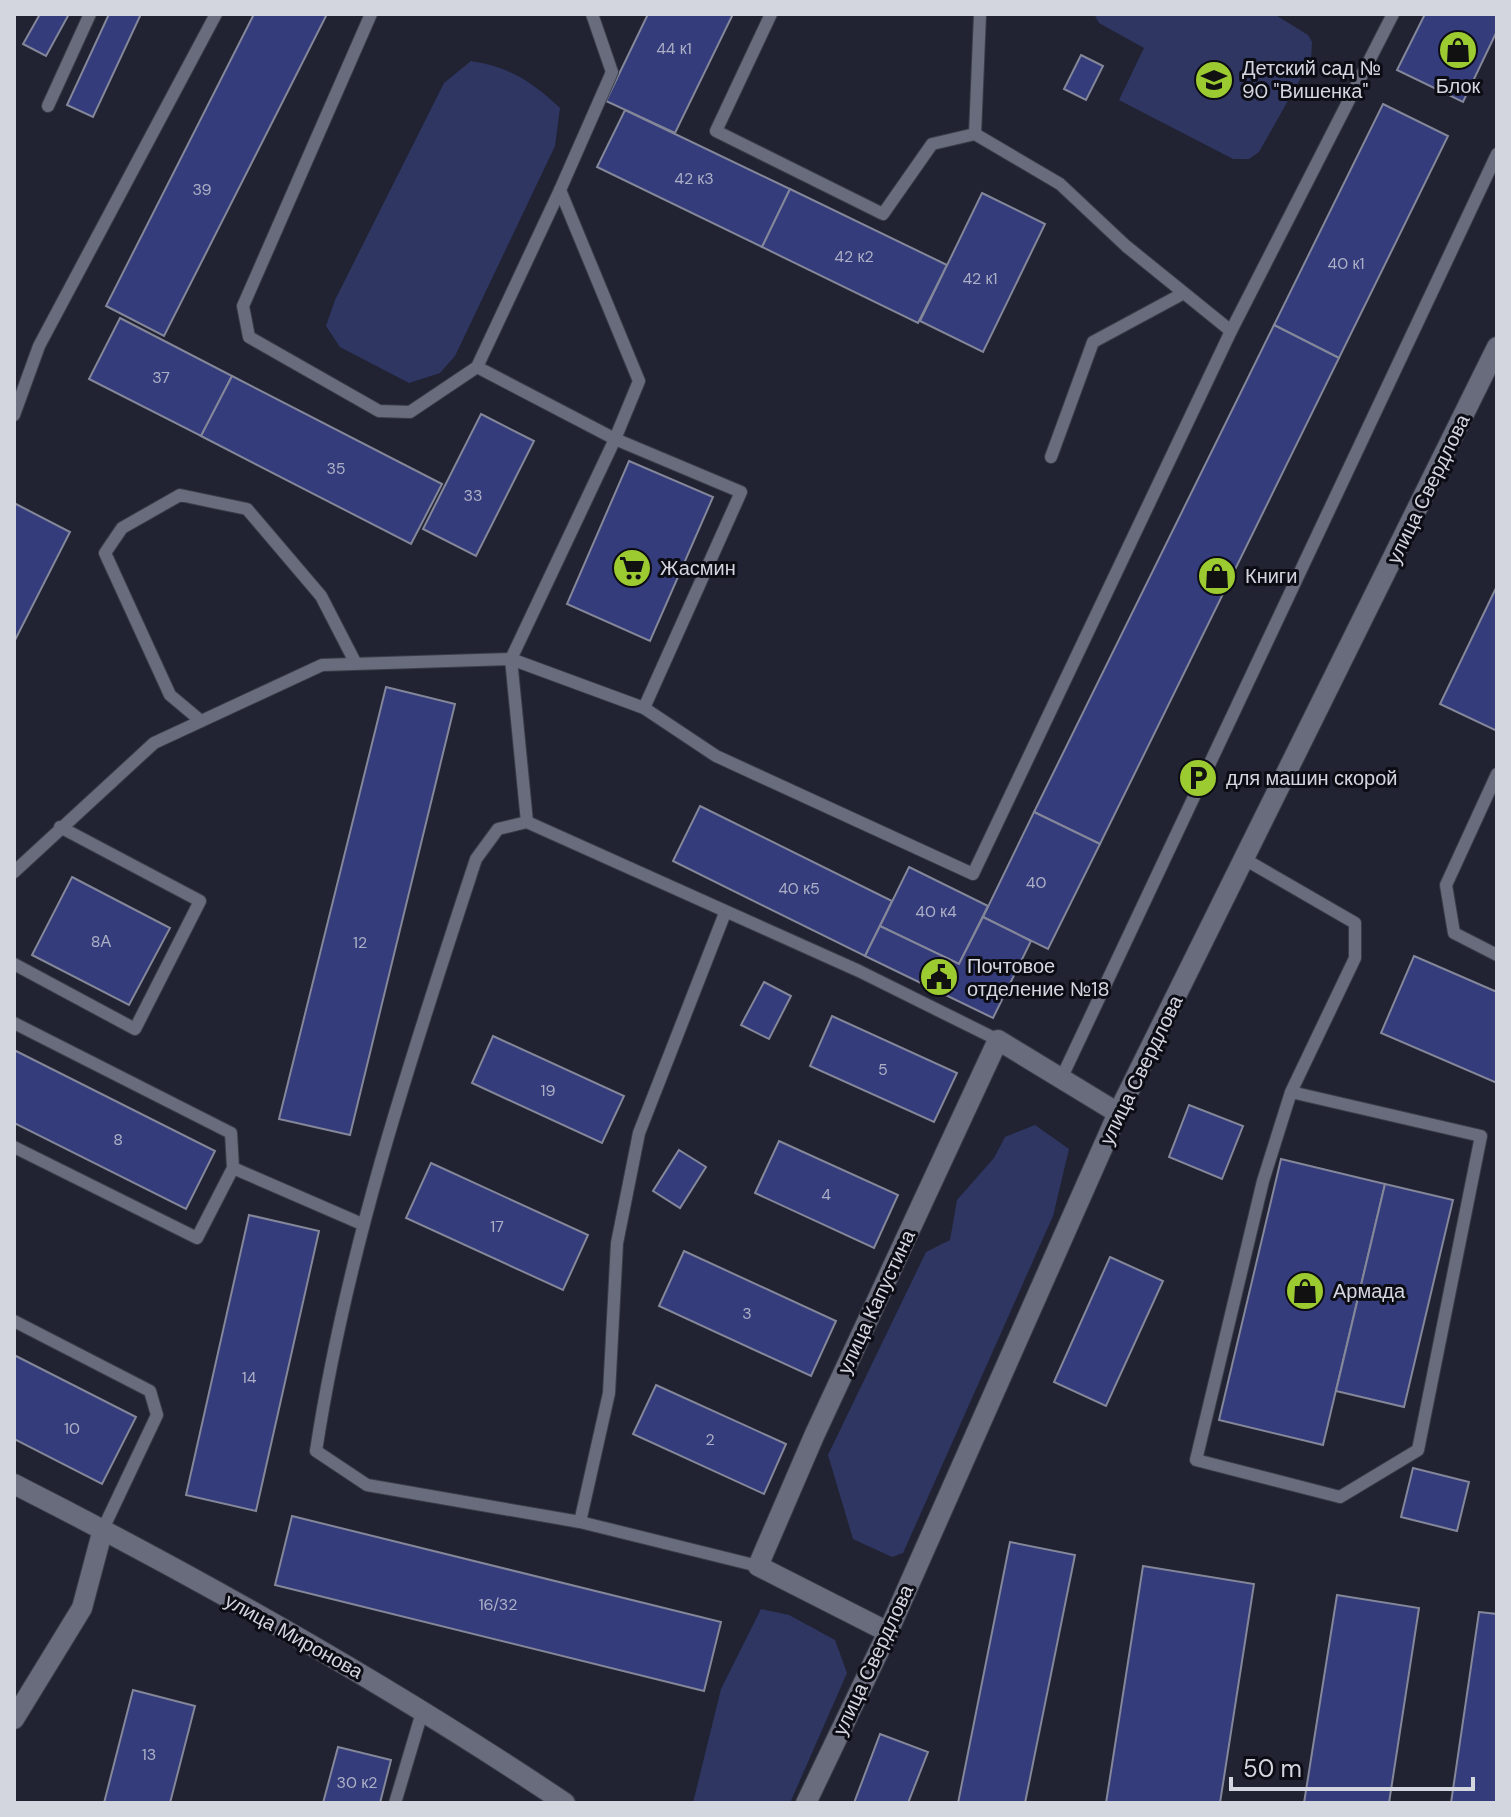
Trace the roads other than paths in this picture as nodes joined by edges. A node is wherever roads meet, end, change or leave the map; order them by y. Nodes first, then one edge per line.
1 (90, 14) edge
2 (216, 14) edge
3 (371, 14) edge
4 (592, 14) edge
5 (771, 14) edge
6 (980, 14) edge
7 (1393, 14) edge
8 (48, 106) dead end
9 (975, 134) junction
10 (1497, 154) edge
11 (560, 190) junction
12 (1182, 294) junction
13 (1231, 331) junction
14 (1497, 347) edge
15 (477, 367) junction
16 (14, 415) edge
17 (615, 439) junction
18 (1051, 457) dead end
19 (511, 659) junction
20 (355, 662) junction
21 (644, 708) junction
22 (201, 721) junction
23 (1497, 774) edge
24 (527, 822) junction
25 (60, 827) junction
26 (1246, 860) junction
27 (14, 872) edge
28 (725, 913) junction
29 (1497, 955) edge
30 (14, 964) edge
31 (14, 1023) edge
32 (998, 1040) junction
33 (1061, 1079) junction
34 (1291, 1092) junction
35 (1118, 1113) junction
36 (14, 1147) edge
37 (233, 1168) junction
38 (362, 1224) junction
39 (14, 1321) edge
40 (14, 1484) edge
41 (580, 1522) junction
42 (103, 1529) junction
43 (758, 1566) junction
44 (888, 1632) junction
45 (423, 1709) junction
46 (14, 1719) edge
47 (395, 1803) edge
48 (564, 1803) edge
49 (806, 1803) edge

1 - 8 lane
2 - 16 lane
3 - 15 lane
4 - 11 lane
5 - 9 lane
6 - 9 lane
7 - 13 lane
9 - 12 lane
10 - 33 lane
11 - 15 lane
11 - 17 lane
12 - 13 lane
12 - 18 lane
13 - 21 lane
14 - 26 street, улица Свердлова
15 - 17 lane
17 - 19 lane
17 - 21 lane
19 - 20 lane
19 - 21 lane
19 - 24 lane
20 - 22 lane
20 - 22 lane
22 - 25 lane
23 - 29 lane
24 - 28 lane
24 - 38 lane
25 - 27 lane
25 - 30 lane
26 - 34 lane
26 - 35 street, улица Свердлова
28 - 32 lane
28 - 41 lane
31 - 37 lane
32 - 33 street
32 - 43 street, улица Капустина
33 - 35 street
34 - 34 lane
35 - 44 street, улица Свердлова
36 - 37 lane
37 - 38 lane
38 - 41 lane
39 - 42 lane
40 - 42 street, улица Миронова
41 - 43 lane
42 - 45 street, улица Миронова
42 - 46 street
43 - 44 street
44 - 49 street, улица Свердлова
45 - 47 lane
45 - 48 street, улица Миронова

